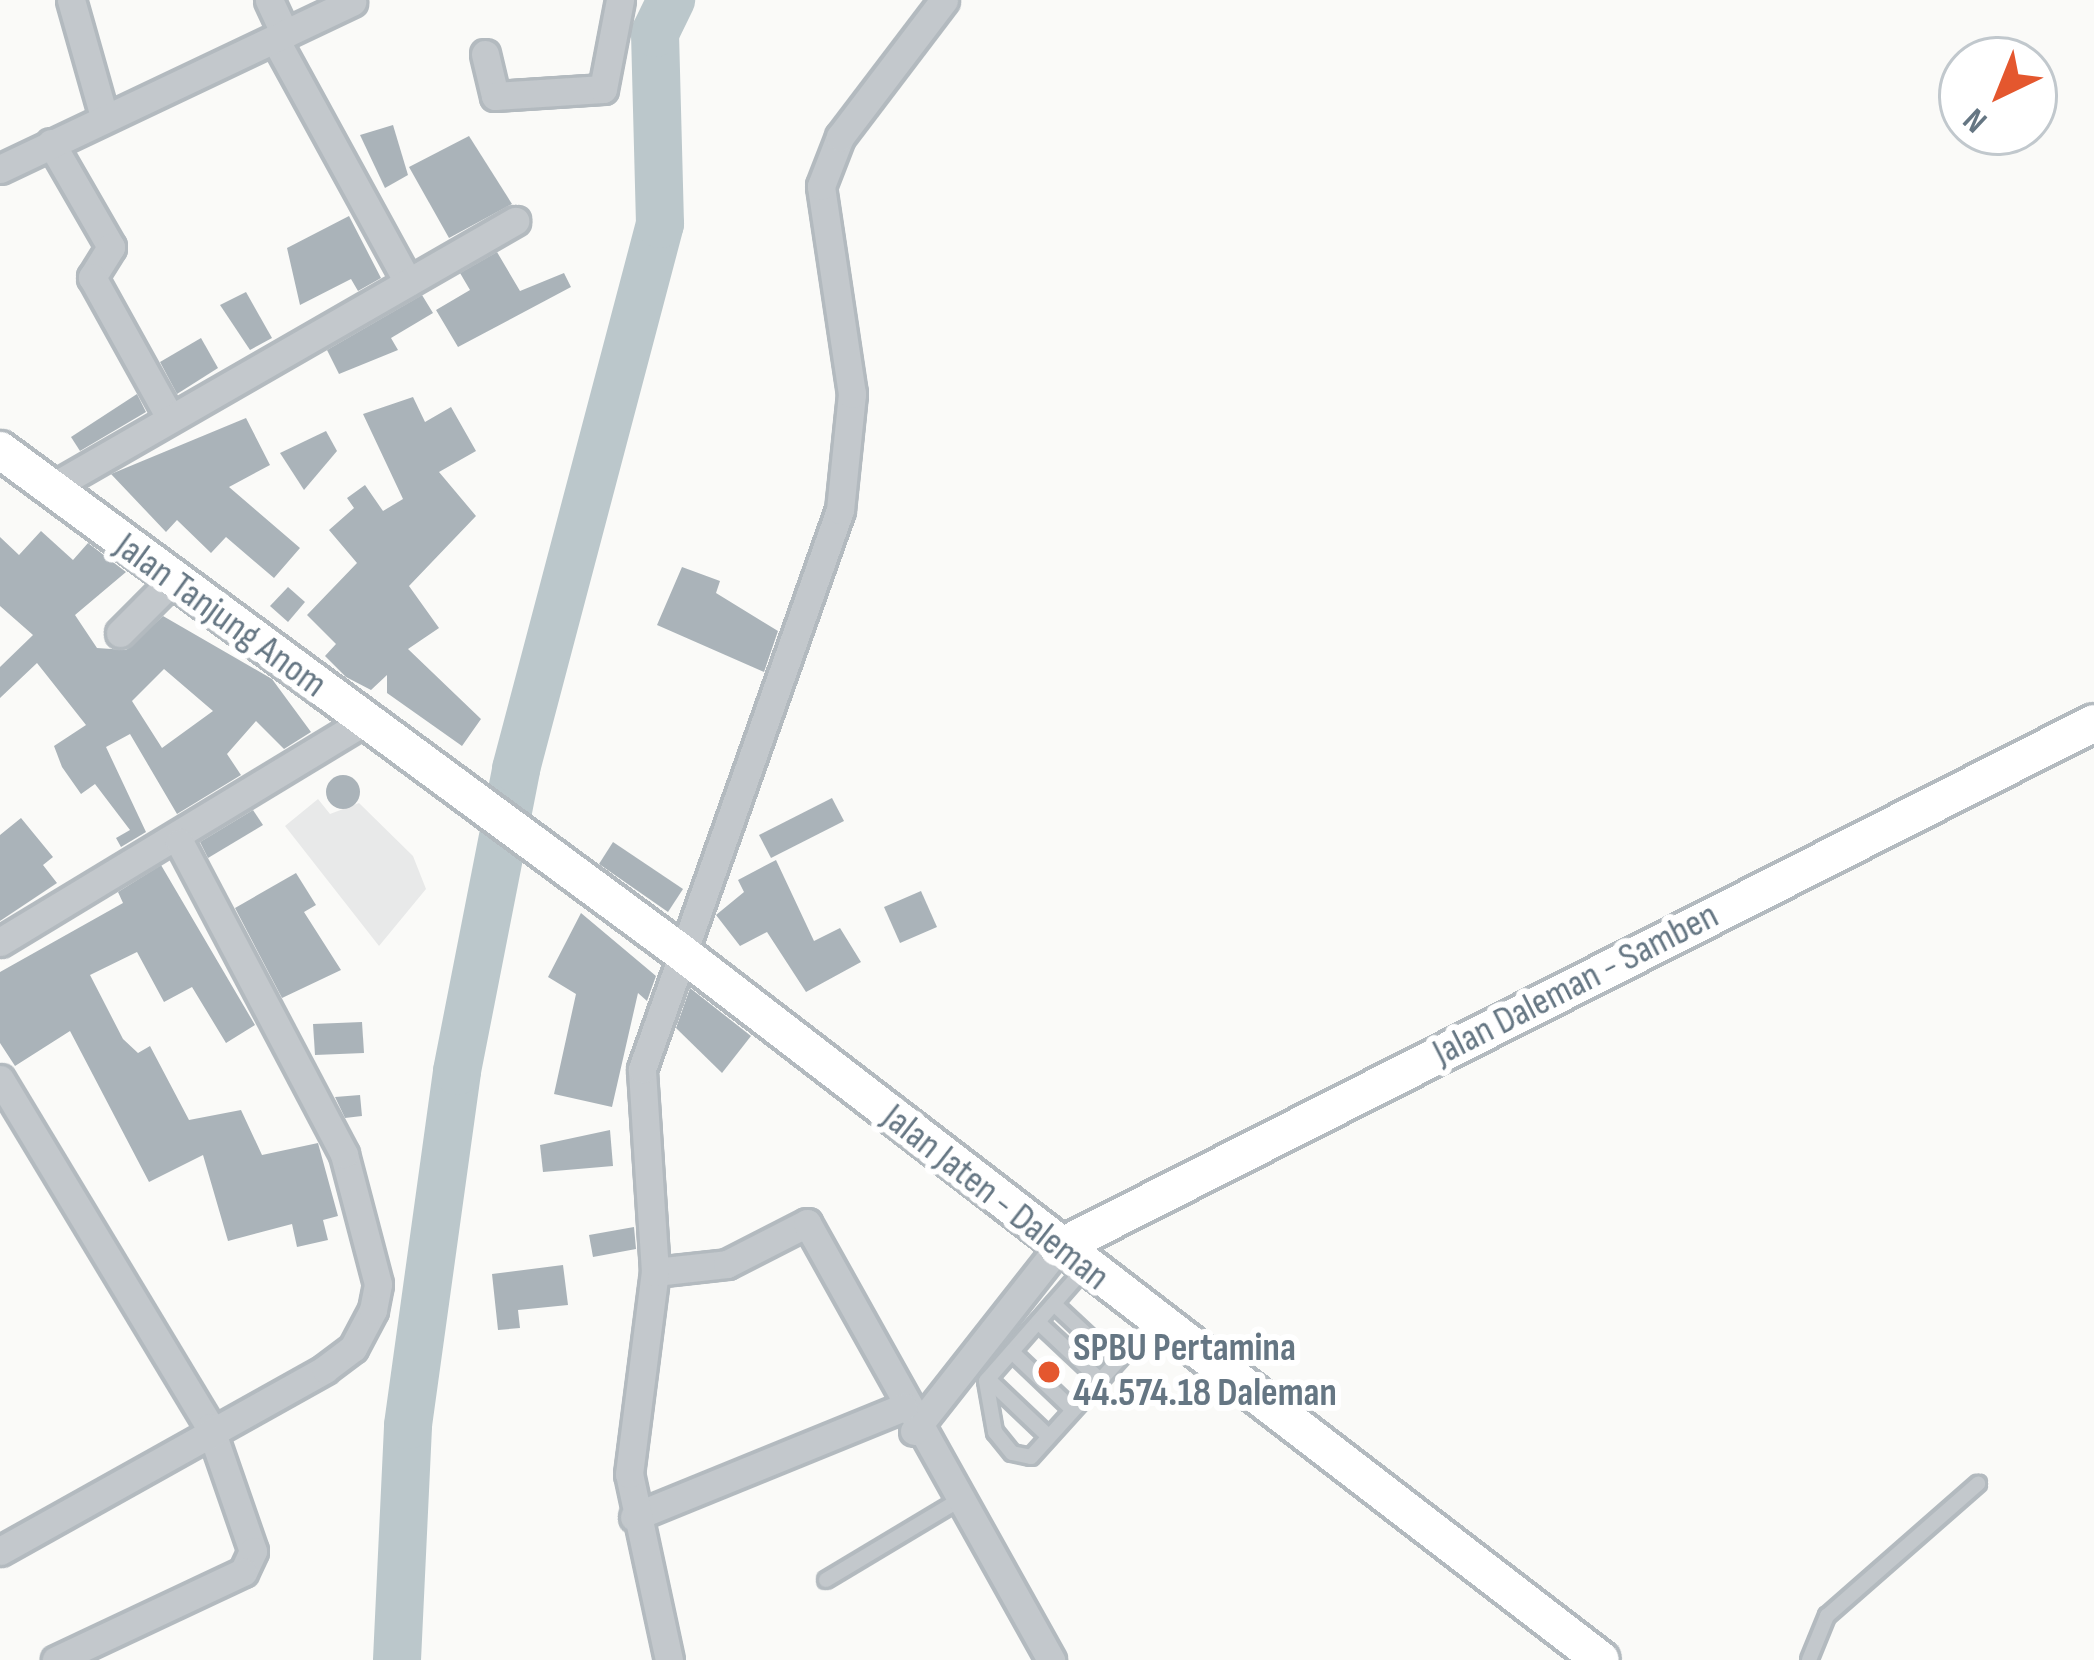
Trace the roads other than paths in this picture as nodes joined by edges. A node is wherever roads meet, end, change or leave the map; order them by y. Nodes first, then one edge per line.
1 (71, 0) edge
2 (269, 0) edge
3 (620, 0) edge
4 (944, 0) edge
5 (352, 2) edge
6 (280, 38) junction
7 (485, 54) dead end
8 (104, 117) junction
9 (51, 143) junction
10 (0, 169) edge
11 (514, 220) dead end
12 (407, 281) junction
13 (168, 414) junction
14 (0, 450) edge
15 (50, 489) junction
16 (169, 584) junction
17 (120, 633) dead end
18 (366, 720) junction
19 (2094, 722) edge
20 (180, 843) junction
21 (558, 871) joint
22 (0, 942) edge
23 (678, 950) junction
24 (0, 1079) edge
25 (1071, 1258) junction
26 (656, 1272) junction
27 (1054, 1304) junction
28 (1038, 1322) junction
29 (1154, 1322) junction
30 (1012, 1352) junction
31 (1116, 1362) junction
32 (988, 1378) junction
33 (1100, 1380) junction
34 (1073, 1409) junction
35 (908, 1419) junction
36 (210, 1427) junction
37 (1048, 1436) junction
38 (1978, 1484) dead end
39 (954, 1503) junction
40 (641, 1514) junction
41 (0, 1551) edge
42 (826, 1580) dead end
43 (56, 1660) edge
44 (669, 1660) edge
45 (1051, 1660) edge
46 (1601, 1660) edge
47 (1809, 1660) edge

1 - 8 street
2 - 6 street
3 - 7 street
4 - 23 street
5 - 6 street
6 - 8 street
6 - 12 street
8 - 9 street
9 - 10 street
9 - 13 street
11 - 12 street
12 - 13 street
13 - 15 street
14 - 15 main road, Jalan Tanjung Anom
15 - 16 main road, Jalan Tanjung Anom
16 - 17 street
16 - 18 main road, Jalan Tanjung Anom
18 - 20 street
18 - 21 main road, Jalan Tanjung Anom
19 - 25 main road, Jalan Daleman - Samben
20 - 22 street
20 - 36 street
21 - 23 main road, Jalan Jaten - Daleman
23 - 25 main road, Jalan Jaten - Daleman
23 - 26 street
24 - 36 street
25 - 27 lane
25 - 29 main road, Jalan Jaten - Daleman
25 - 35 street
26 - 35 street
26 - 40 street
27 - 28 lane
27 - 31 lane
28 - 30 lane
28 - 33 lane
29 - 31 lane
29 - 46 main road, Jalan Jaten - Daleman
30 - 32 lane
30 - 34 lane
31 - 33 lane
32 - 37 lane
32 - 37 lane
33 - 34 lane
34 - 37 lane
35 - 39 street
35 - 40 street
36 - 41 street
36 - 43 street
38 - 47 lane
39 - 42 lane
39 - 45 street
40 - 44 street

